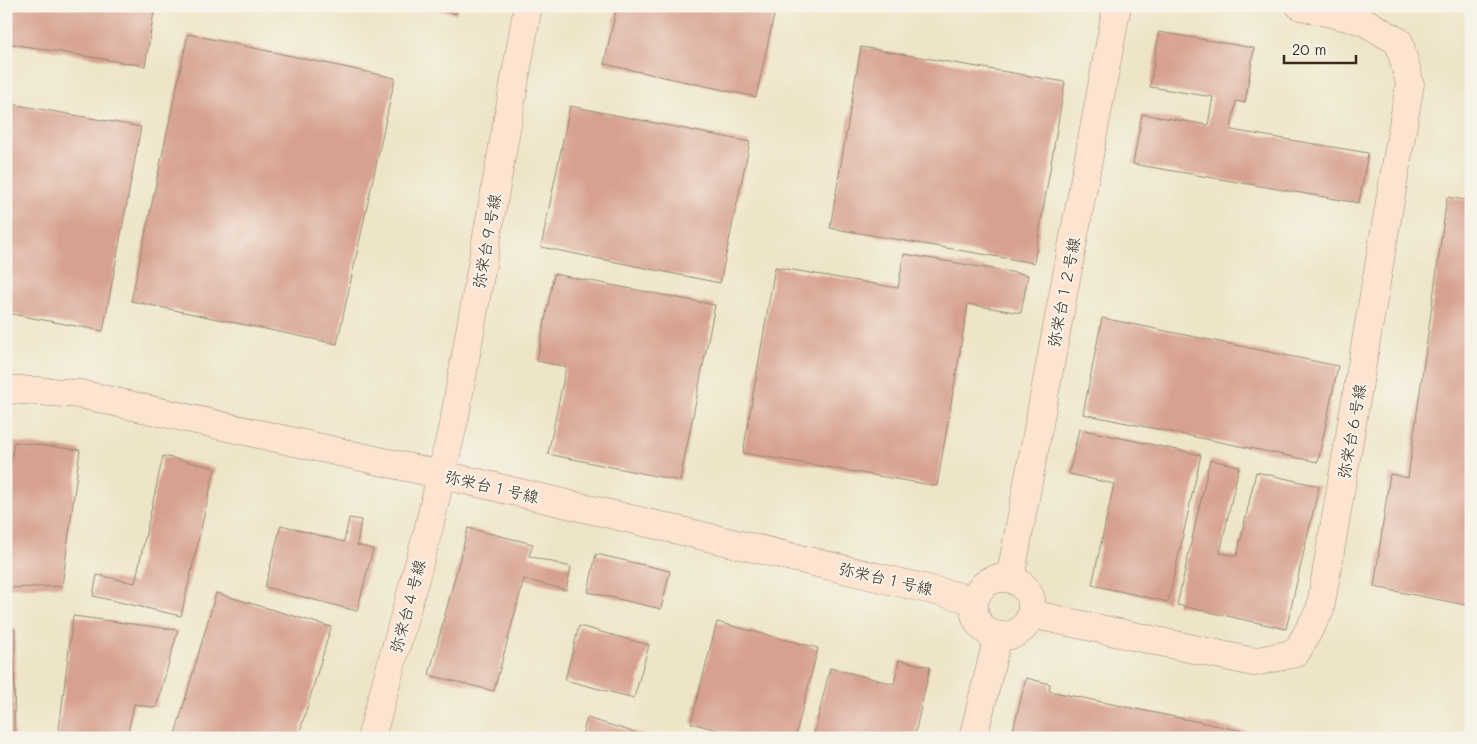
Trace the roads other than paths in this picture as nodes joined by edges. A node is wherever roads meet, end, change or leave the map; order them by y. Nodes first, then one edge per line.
1 (528, 6) edge
2 (1117, 6) edge
3 (1300, 6) edge
4 (6, 389) edge
5 (441, 474) junction
6 (1010, 579) junction
7 (974, 600) junction
8 (1031, 614) junction
9 (998, 636) junction
10 (371, 738) edge
11 (973, 738) edge

1 - 5 street, 弥栄台９号線
2 - 6 street, 弥栄台１２号線
3 - 8 street, 弥栄台６号線
4 - 5 street, 弥栄台１号線
5 - 7 street, 弥栄台１号線
5 - 10 street, 弥栄台４号線
6 - 7 street
6 - 8 street
7 - 9 street
8 - 9 street
9 - 11 street

